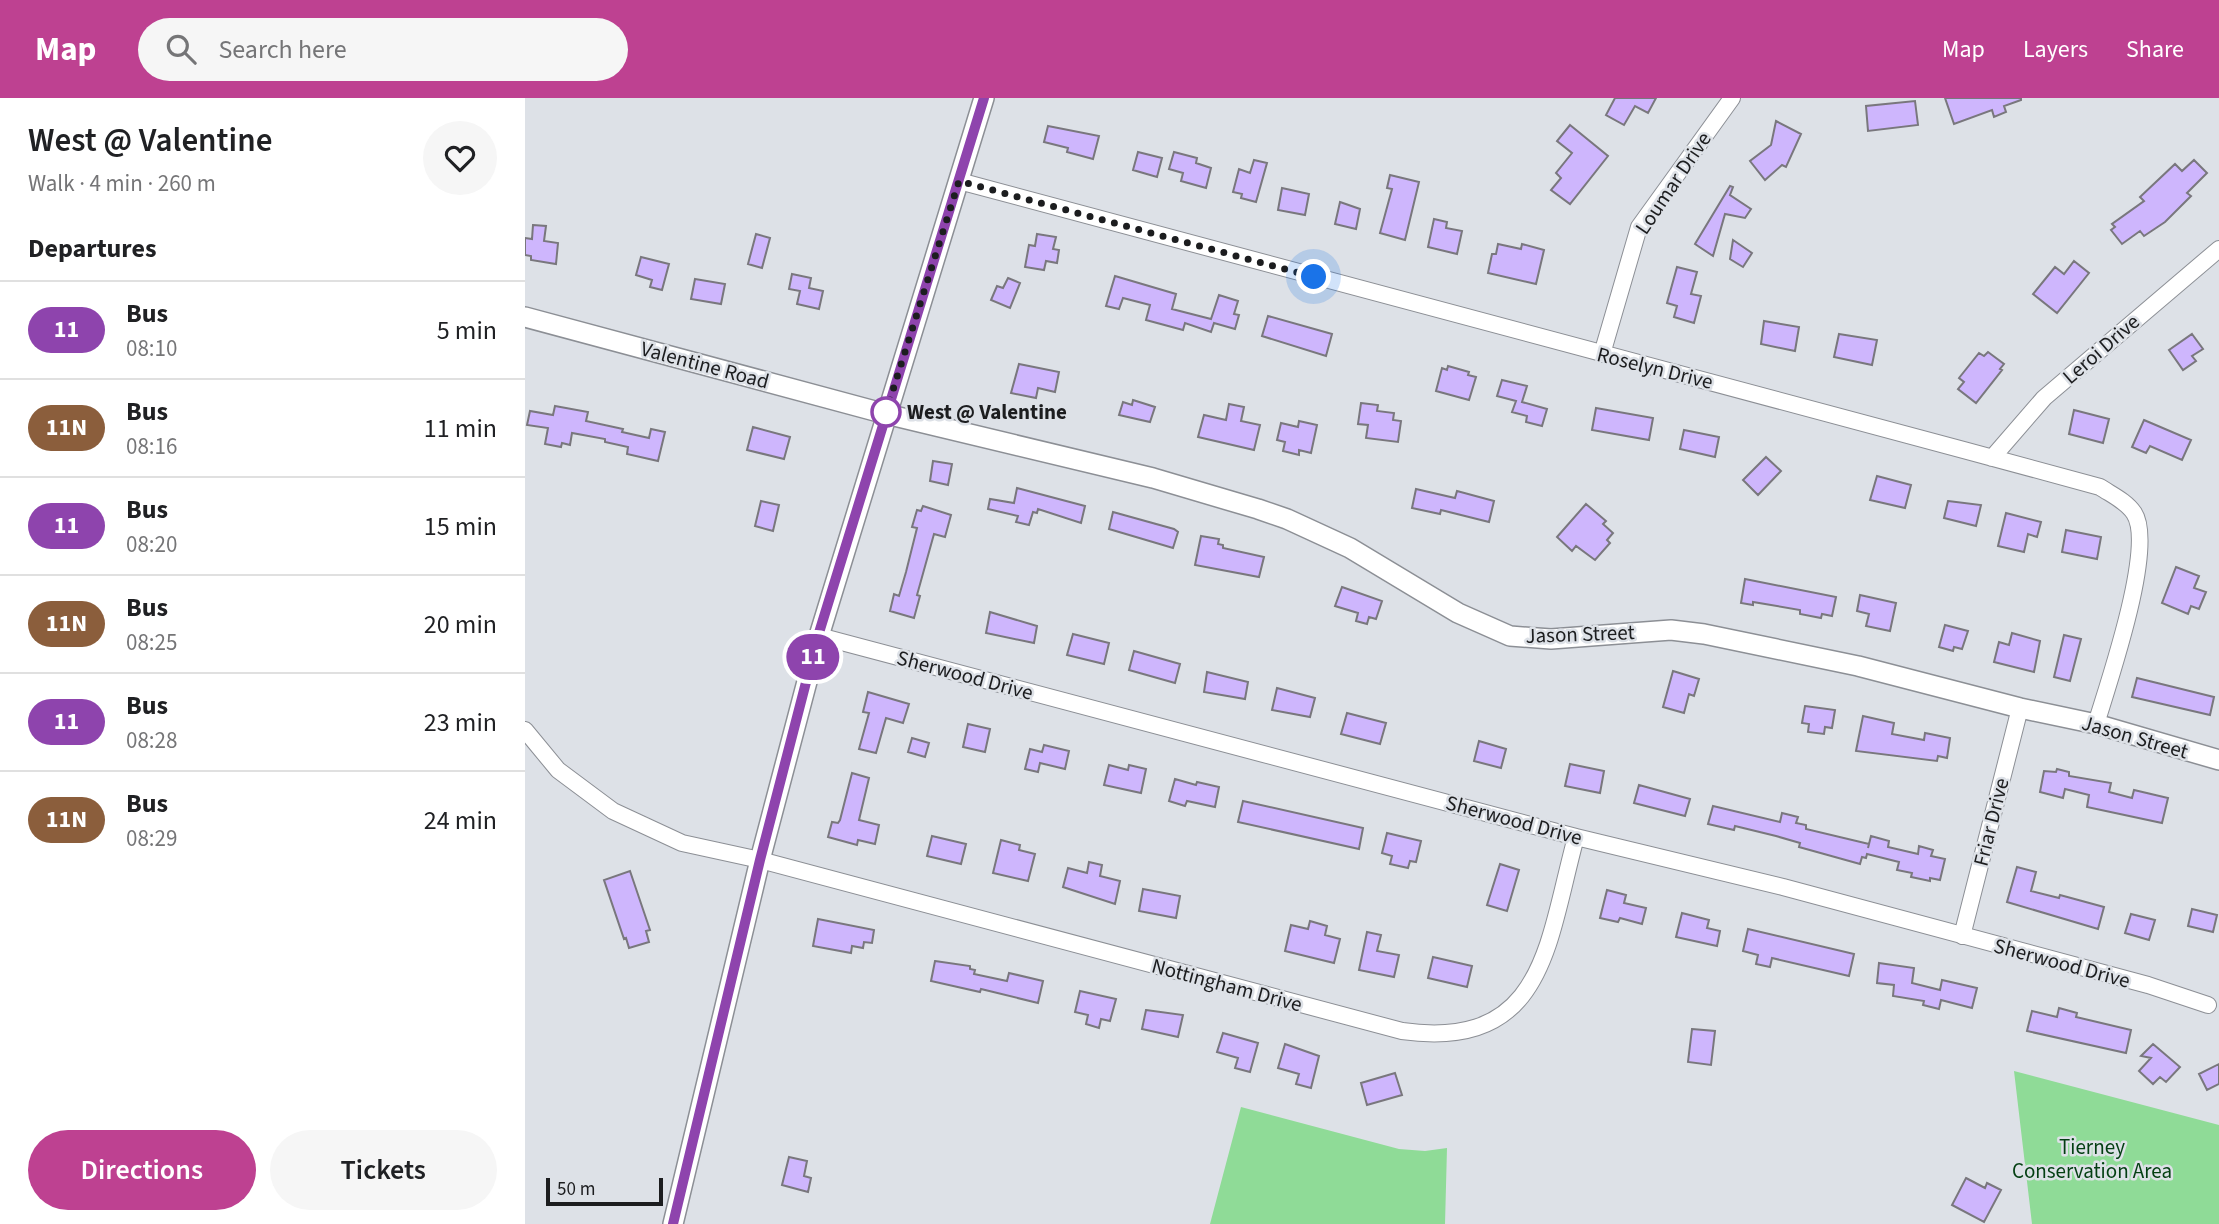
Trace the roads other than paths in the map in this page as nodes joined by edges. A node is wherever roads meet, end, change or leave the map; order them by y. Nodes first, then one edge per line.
1 (984, 98) edge
2 (1732, 98) edge
3 (959, 181) junction
4 (2219, 249) edge
5 (525, 317) edge
6 (1602, 355) junction
7 (885, 414) junction
8 (1992, 457) junction
9 (818, 636) junction
10 (2020, 708) junction
11 (2096, 724) junction
12 (525, 730) edge
13 (2219, 760) edge
14 (1576, 837) junction
15 (760, 860) junction
16 (1962, 936) junction
17 (2208, 1005) dead end
18 (673, 1224) edge

1 - 3 street
2 - 6 street, Loumar Drive
3 - 6 street, Roselyn Drive
3 - 7 street
4 - 8 street, Leroi Drive
5 - 7 street, Valentine Road
6 - 8 street, Roselyn Drive
7 - 9 street
7 - 10 street, Jason Street
8 - 11 street, Roselyn Drive
9 - 14 street, Sherwood Drive
9 - 15 street
10 - 11 street, Jason Street
10 - 16 street, Friar Drive
11 - 13 street, Jason Street
12 - 15 street, Nottingham Drive
14 - 15 street, Nottingham Drive
14 - 16 street, Sherwood Drive
15 - 18 street
16 - 17 street, Sherwood Drive

